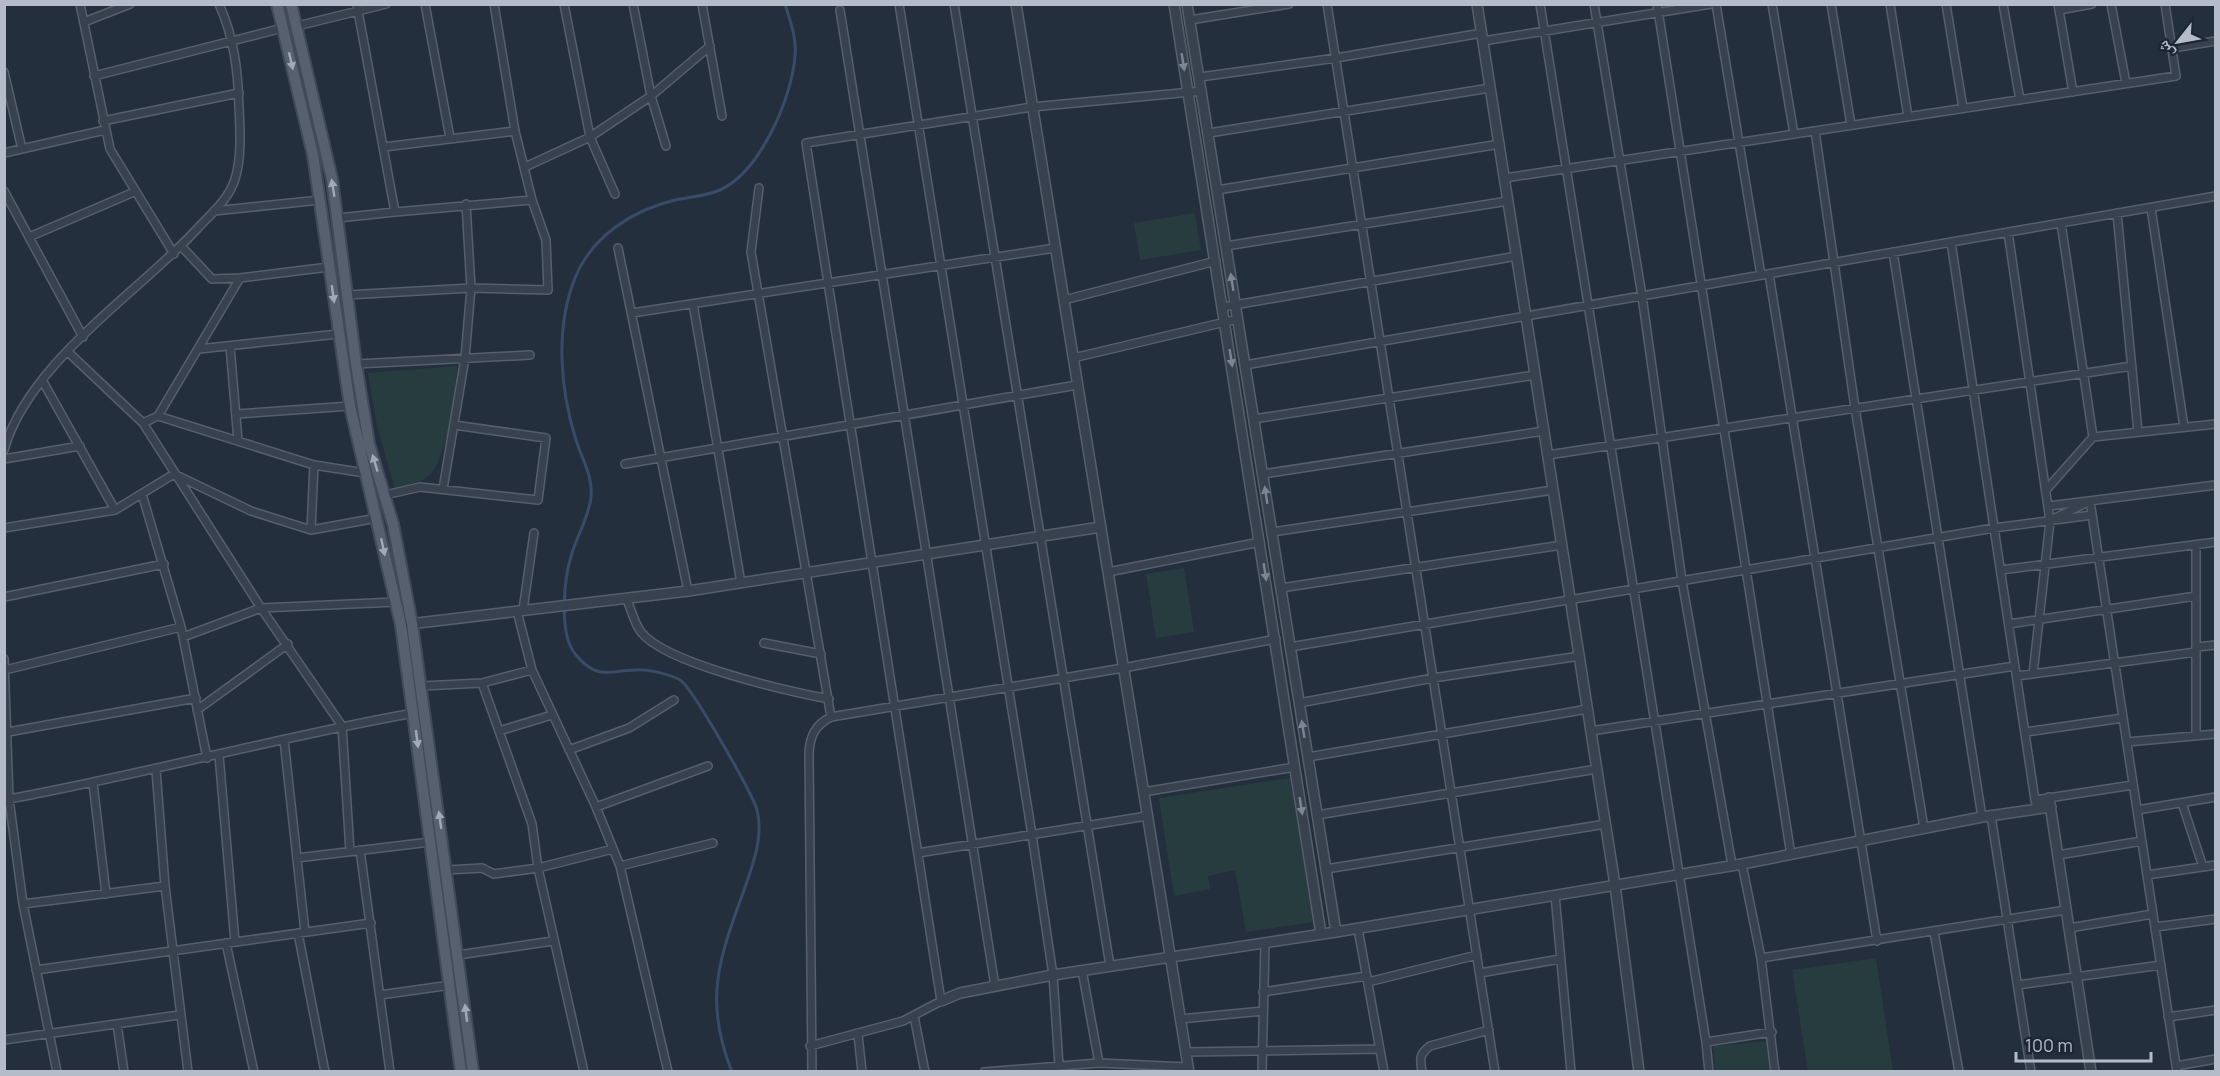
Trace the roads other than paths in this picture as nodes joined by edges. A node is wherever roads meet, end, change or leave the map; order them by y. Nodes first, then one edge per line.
1 (80, 4) edge
2 (130, 4) edge
3 (219, 4) edge
4 (277, 4) edge
5 (291, 4) edge
6 (386, 4) edge
7 (425, 4) edge
8 (494, 4) edge
9 (564, 4) edge
10 (633, 4) edge
11 (702, 4) edge
12 (899, 4) edge
13 (954, 4) edge
14 (1016, 4) edge
15 (1174, 4) edge
16 (1187, 4) edge
17 (1289, 4) edge
18 (1327, 4) edge
19 (1477, 4) edge
20 (1540, 4) edge
21 (1594, 4) edge
22 (1657, 4) edge
23 (1714, 4) edge
24 (1772, 4) edge
25 (1831, 4) edge
26 (1890, 4) edge
27 (1946, 4) edge
28 (2003, 4) edge
29 (2092, 4) edge
30 (2112, 4) edge
31 (2165, 4) edge
32 (2059, 7) edge
33 (358, 8) edge
34 (840, 10) dead end
35 (1658, 13) junction
36 (1190, 20) junction
37 (84, 22) junction
38 (1597, 23) junction
39 (297, 26) junction
40 (283, 28) junction
41 (1545, 31) junction
42 (1482, 37) junction
43 (232, 41) junction
44 (2216, 41) edge
45 (710, 46) junction
46 (2172, 48) junction
47 (1336, 58) junction
48 (4, 72) edge
49 (94, 76) junction
50 (1200, 77) junction
51 (2126, 83) junction
52 (1490, 88) junction
53 (1202, 91) junction
54 (2073, 92) junction
55 (239, 93) junction
56 (1188, 93) junction
57 (651, 96) junction
58 (2020, 100) junction
59 (1032, 107) junction
60 (1964, 108) junction
61 (1344, 112) junction
62 (722, 116) dead end
63 (972, 117) junction
64 (1908, 117) junction
65 (103, 121) junction
66 (918, 124) junction
67 (1851, 125) junction
68 (105, 130) junction
69 (515, 131) junction
70 (1815, 131) junction
71 (1209, 133) junction
72 (861, 134) junction
73 (1794, 134) junction
74 (590, 137) junction
75 (450, 138) junction
76 (1739, 143) junction
77 (1500, 144) junction
78 (666, 146) dead end
79 (384, 147) junction
80 (22, 149) junction
81 (1680, 152) junction
82 (4, 153) edge
83 (1620, 161) junction
84 (525, 167) junction
85 (1353, 168) junction
86 (1566, 169) junction
87 (1505, 178) junction
88 (759, 188) dead end
89 (1217, 189) junction
90 (4, 191) edge
91 (134, 192) junction
92 (615, 194) dead end
93 (2216, 196) edge
94 (320, 200) junction
95 (532, 200) junction
96 (1508, 201) junction
97 (466, 204) junction
98 (2151, 208) junction
99 (214, 211) junction
100 (395, 212) junction
101 (2117, 213) junction
102 (338, 218) junction
103 (2061, 223) junction
104 (1362, 224) junction
105 (2008, 232) junction
106 (29, 237) junction
107 (1951, 242) junction
108 (181, 246) junction
109 (1226, 246) junction
110 (618, 248) dead end
111 (1055, 248) junction
112 (1893, 252) junction
113 (174, 254) junction
114 (1517, 256) junction
115 (995, 258) junction
116 (1216, 261) junction
117 (1834, 262) junction
118 (939, 266) junction
119 (329, 267) junction
120 (883, 275) junction
121 (1765, 275) junction
122 (240, 278) junction
123 (1371, 281) junction
124 (828, 283) junction
125 (1703, 285) junction
126 (471, 288) junction
127 (759, 293) junction
128 (347, 295) junction
129 (1642, 296) junction
130 (1064, 300) junction
131 (693, 304) junction
132 (1235, 304) junction
133 (1588, 305) junction
134 (1223, 307) junction
135 (632, 313) junction
136 (1527, 316) junction
137 (1238, 319) junction
138 (1225, 321) junction
139 (338, 334) junction
140 (83, 338) junction
141 (1380, 341) junction
142 (230, 346) junction
143 (199, 349) junction
144 (68, 352) junction
145 (530, 355) dead end
146 (465, 358) junction
147 (1073, 358) junction
148 (356, 364) junction
149 (1245, 365) junction
150 (2132, 366) junction
151 (2085, 373) junction
152 (1535, 375) junction
153 (42, 380) junction
154 (2030, 381) junction
155 (1077, 385) junction
156 (1973, 390) junction
157 (1250, 392) junction
158 (1237, 394) junction
159 (1018, 396) junction
160 (1389, 399) junction
161 (1916, 399) junction
162 (963, 405) junction
163 (350, 406) junction
164 (1855, 408) junction
165 (237, 414) junction
166 (906, 415) junction
167 (158, 416) junction
168 (1792, 418) junction
169 (1254, 419) junction
170 (143, 423) junction
171 (2216, 424) edge
172 (454, 425) junction
173 (849, 425) junction
174 (2184, 427) junction
175 (1724, 428) junction
176 (1544, 431) junction
177 (2138, 432) junction
178 (7, 434) edge
179 (783, 436) junction
180 (1663, 438) junction
181 (2093, 438) junction
182 (238, 441) junction
183 (80, 446) junction
184 (1610, 446) junction
185 (716, 448) junction
186 (4, 450) edge
187 (1398, 454) junction
188 (1548, 456) junction
189 (661, 458) junction
190 (4, 459) edge
191 (625, 464) dead end
192 (314, 465) junction
193 (365, 473) junction
194 (174, 474) junction
195 (1263, 474) junction
196 (2216, 484) edge
197 (443, 489) junction
198 (1553, 490) junction
199 (2046, 490) junction
200 (142, 494) junction
201 (385, 495) junction
202 (2090, 501) junction
203 (2049, 506) junction
204 (115, 510) junction
205 (2070, 511) junction
206 (1407, 513) junction
207 (2092, 515) junction
208 (377, 518) junction
209 (2050, 521) junction
210 (1101, 527) junction
211 (4, 528) edge
212 (1994, 528) junction
213 (311, 530) junction
214 (1272, 532) junction
215 (534, 533) dead end
216 (1041, 537) junction
217 (1938, 538) junction
218 (1260, 542) junction
219 (2216, 542) edge
220 (984, 545) junction
221 (1562, 545) junction
222 (2196, 545) junction
223 (1878, 548) junction
224 (927, 554) junction
225 (2098, 557) junction
226 (1815, 558) junction
227 (870, 563) junction
228 (164, 564) junction
229 (2045, 564) junction
230 (1416, 568) junction
231 (1746, 570) junction
232 (2001, 570) junction
233 (1108, 572) junction
234 (807, 573) junction
235 (1682, 581) junction
236 (741, 583) junction
237 (1281, 588) junction
238 (1633, 589) junction
239 (688, 591) junction
240 (2196, 596) junction
241 (4, 597) edge
242 (626, 598) junction
243 (1571, 600) junction
244 (396, 602) junction
245 (261, 608) junction
246 (2106, 609) junction
247 (520, 610) junction
248 (2039, 619) junction
249 (412, 624) junction
250 (1425, 624) junction
251 (2009, 624) junction
252 (401, 625) junction
253 (182, 627) junction
254 (183, 637) junction
255 (1276, 639) junction
256 (764, 643) dead end
257 (288, 644) junction
258 (2216, 645) edge
259 (1290, 647) junction
260 (2196, 650) junction
261 (822, 654) junction
262 (1580, 656) junction
263 (4, 660) edge
264 (2115, 663) junction
265 (2015, 666) junction
266 (1123, 668) junction
267 (5, 670) edge
268 (532, 670) junction
269 (1959, 674) junction
270 (2033, 674) junction
271 (2017, 676) junction
272 (1063, 677) junction
273 (1433, 678) junction
274 (482, 683) junction
275 (1900, 684) junction
276 (422, 686) junction
277 (1008, 686) junction
278 (1837, 693) junction
279 (196, 698) junction
280 (951, 698) junction
281 (674, 699) dead end
282 (829, 699) junction
283 (1299, 704) junction
284 (1767, 704) junction
285 (897, 706) junction
286 (1588, 709) junction
287 (6, 710) edge
288 (197, 710) junction
289 (414, 713) junction
290 (1705, 713) junction
291 (552, 715) junction
292 (831, 717) junction
293 (2123, 718) junction
294 (1653, 722) junction
295 (342, 726) junction
296 (499, 731) junction
297 (1591, 731) junction
298 (8, 732) junction
299 (2026, 732) junction
300 (2216, 734) edge
301 (1442, 735) junction
302 (2196, 736) junction
303 (284, 740) junction
304 (2127, 742) junction
305 (569, 750) junction
306 (219, 755) junction
307 (1308, 757) junction
308 (207, 758) junction
309 (708, 766) dead end
310 (1295, 767) junction
311 (1597, 769) junction
312 (156, 770) junction
313 (93, 783) junction
314 (2133, 785) junction
315 (1143, 792) junction
316 (1451, 793) junction
317 (2216, 797) edge
318 (7, 801) edge
319 (2036, 802) junction
320 (2050, 802) junction
321 (2182, 803) junction
322 (597, 807) junction
323 (2137, 810) junction
324 (2019, 812) junction
325 (1317, 815) junction
326 (1147, 816) junction
327 (1986, 817) junction
328 (1606, 824) junction
329 (1088, 826) junction
330 (1924, 828) junction
331 (1032, 835) junction
332 (1859, 841) junction
333 (2142, 841) junction
334 (430, 842) junction
335 (713, 843) dead end
336 (974, 844) junction
337 (1460, 848) junction
338 (613, 849) junction
339 (360, 850) junction
340 (350, 852) junction
341 (918, 853) junction
342 (1791, 855) junction
343 (2058, 855) junction
344 (297, 858) junction
345 (1737, 864) junction
346 (2216, 865) edge
347 (620, 866) junction
348 (2203, 867) junction
349 (538, 868) junction
350 (1326, 869) junction
351 (447, 870) junction
352 (1678, 874) junction
353 (2147, 874) junction
354 (1616, 885) junction
355 (165, 886) junction
356 (106, 894) junction
357 (1555, 895) junction
358 (23, 904) junction
359 (1469, 908) junction
360 (2066, 910) junction
361 (2153, 914) junction
362 (2216, 919) edge
363 (2007, 920) junction
364 (370, 923) junction
365 (2155, 927) junction
366 (1358, 928) junction
367 (2069, 928) junction
368 (1336, 932) junction
369 (1934, 932) junction
370 (301, 933) junction
371 (1321, 934) junction
372 (553, 941) junction
373 (1877, 941) junction
374 (235, 942) junction
375 (226, 943) junction
376 (1265, 944) junction
377 (172, 951) junction
378 (1477, 955) junction
379 (458, 956) junction
380 (1170, 958) junction
381 (1761, 958) junction
382 (1560, 959) junction
383 (2160, 965) junction
384 (1110, 966) junction
385 (36, 970) junction
386 (1083, 970) junction
387 (1480, 973) junction
388 (1053, 975) junction
389 (2077, 977) junction
390 (1367, 979) junction
391 (451, 985) junction
392 (2018, 985) junction
393 (995, 986) junction
394 (1263, 992) junction
395 (380, 995) junction
396 (941, 1001) junction
397 (2216, 1010) edge
398 (1263, 1011) junction
399 (179, 1015) junction
400 (914, 1016) junction
401 (2168, 1017) junction
402 (1180, 1018) junction
403 (117, 1024) junction
404 (1489, 1030) junction
405 (1772, 1032) junction
406 (49, 1034) junction
407 (858, 1034) junction
408 (4, 1040) edge
409 (1706, 1042) junction
410 (810, 1046) junction
411 (1380, 1049) junction
412 (1263, 1050) junction
413 (1186, 1052) junction
414 (2216, 1059) edge
415 (1099, 1063) junction
416 (1059, 1066) junction
417 (1189, 1069) edge
418 (2176, 1069) edge
419 (57, 1071) edge
420 (124, 1071) edge
421 (188, 1071) edge
422 (254, 1071) edge
423 (325, 1071) edge
424 (390, 1071) edge
425 (461, 1071) edge
426 (473, 1071) edge
427 (584, 1071) edge
428 (668, 1071) edge
429 (812, 1071) edge
430 (862, 1071) edge
431 (925, 1071) edge
432 (984, 1071) edge
433 (1262, 1071) edge
434 (1384, 1071) edge
435 (1422, 1071) edge
436 (1495, 1071) edge
437 (1571, 1071) edge
438 (1639, 1071) edge
439 (1708, 1071) edge
440 (1775, 1071) edge
441 (1959, 1071) edge
442 (2031, 1071) edge
443 (2091, 1071) edge

1 - 37 street
2 - 37 street
3 - 43 street
4 - 40 main road
5 - 39 main road
6 - 33 street
7 - 75 street
8 - 69 street
9 - 74 street
10 - 57 street
11 - 45 street
12 - 66 street
13 - 63 street
14 - 59 street
15 -> 56 street
16 - 36 street
17 - 36 street
18 - 47 street
19 - 42 street
20 - 41 street
21 - 38 street
22 - 35 street
23 - 35 street
23 - 76 street
24 - 73 street
25 - 67 street
26 - 64 street
27 - 60 street
28 - 58 street
29 - 32 street
30 - 51 street
31 - 46 street
32 - 54 street
33 - 39 street
33 - 79 street
34 - 72 street
35 - 38 street
35 - 81 street
36 - 50 street
37 - 49 street
38 - 41 street
38 - 83 street
102 -> 39 main road
40 - 43 street
40 -> 94 main road
41 - 42 street
41 - 86 street
42 - 47 street
42 - 52 street
43 - 49 street
43 - 55 street
44 - 46 street
45 - 57 street
45 - 62 street
46 - 51 street
47 - 50 street
47 - 61 street
48 - 80 street
49 - 65 street
50 - 53 street
51 - 54 street
52 - 61 street
52 - 77 street
53 - 56 street
53 - 71 street
54 - 58 street
55 - 65 street
55 - 99 street
56 - 59 street
56 - 116 street
57 - 74 street
57 - 78 street
58 - 60 street
59 - 63 street
59 - 111 street
60 - 64 street
61 - 71 street
61 - 85 street
63 - 66 street
63 - 115 street
64 - 67 street
65 - 68 street
66 - 72 street
66 - 118 street
67 - 70 street
68 - 80 street
68 - 91 street
69 - 75 street
69 - 84 street
70 - 73 street
70 - 117 street
71 - 89 street
72 - 120 street
72 - 124 street
73 - 76 street
74 - 84 street
74 - 92 street
75 - 79 street
76 - 81 street
76 - 121 street
77 - 85 street
77 - 87 street
79 - 100 street
80 - 82 street
81 - 83 street
81 - 125 street
83 - 86 street
83 - 129 street
84 - 95 street
85 - 89 street
85 - 104 street
86 - 87 street
86 - 133 street
87 - 96 street
88 - 127 street
89 - 109 street
90 - 106 street
91 - 106 street
91 - 113 street
93 - 98 street
94 - 99 street
94 - 119 main road
95 - 97 street
95 - 126 street
96 - 104 street
96 - 114 street
97 - 100 street
97 - 126 street
98 - 101 street
98 - 174 street
99 - 108 street
100 - 102 street
101 - 103 street
101 - 150 street
102 - 128 main road
103 - 105 street
103 - 151 street
104 - 109 street
104 - 123 street
105 - 107 street
105 - 154 street
106 - 140 street
107 - 112 street
107 - 156 street
108 - 113 street
108 - 122 street
132 -> 109 street
110 - 135 street
111 - 115 street
111 - 130 street
112 - 117 street
112 - 161 street
113 - 140 street
114 - 123 street
114 - 136 street
115 - 118 street
115 - 159 street
116 - 130 street
116 - 134 street
117 - 121 street
117 - 164 street
118 - 120 street
118 - 162 street
119 - 122 street
119 -> 139 main road
120 - 124 street
120 - 166 street
121 - 125 street
121 - 168 street
122 - 143 street
123 - 132 street
123 - 141 street
124 - 127 street
124 - 173 street
125 - 129 street
125 - 175 street
126 - 128 street
126 - 146 street
127 - 131 street
127 - 179 street
128 - 148 main road
129 - 133 street
129 - 180 street
130 - 147 street
131 - 135 street
131 - 185 street
132 - 134 street
132 - 137 street
133 - 136 street
133 - 184 street
134 - 138 street
135 - 189 street
136 - 141 street
136 - 152 street
137 - 138 street
137 - 149 street
138 - 147 street
138 -> 158 street
139 - 142 street
139 - 163 main road
140 - 144 street
141 - 149 street
141 - 160 street
142 - 143 street
142 - 165 street
143 - 167 street
144 - 153 street
144 - 170 street
145 - 146 street
146 - 148 street
146 - 172 street
147 - 155 street
201 -> 148 main road
149 - 157 street
150 - 151 street
150 - 177 street
151 - 154 street
151 - 181 street
152 - 160 street
152 - 176 street
153 - 178 street
153 - 183 street
154 - 156 street
154 - 199 street
155 - 159 street
155 - 210 street
156 - 161 street
156 - 212 street
157 - 158 street
157 - 169 street
158 - 218 street
159 - 162 street
159 - 216 street
160 - 169 street
160 - 187 street
161 - 164 street
161 - 217 street
162 - 166 street
162 - 220 street
163 - 165 street
163 - 193 main road
164 - 168 street
164 - 223 street
165 - 182 street
166 - 173 street
166 - 224 street
167 - 170 street
167 - 182 street
168 - 175 street
168 - 226 street
169 - 195 street
170 - 194 street
171 - 174 street
172 - 197 street
172 - 197 street
173 - 179 street
173 - 227 street
174 - 177 street
175 - 180 street
175 - 231 street
176 - 187 street
176 - 188 street
177 - 181 street
178 - 186 street
179 - 185 street
179 - 234 street
180 - 184 street
180 - 235 street
181 - 199 street
182 - 192 street
183 - 190 street
183 - 204 street
184 - 188 street
184 - 238 street
185 - 189 street
185 - 236 street
187 - 195 street
187 - 206 street
188 - 198 street
189 - 191 street
189 - 239 street
192 - 193 street
192 - 213 street
193 - 208 main road
194 - 200 street
194 - 213 street
194 - 245 street
214 -> 195 street
196 - 202 street
197 - 201 street
198 - 206 street
198 - 221 street
199 - 203 street
200 - 204 street
200 - 228 street
201 - 249 main road
202 - 203 street
202 - 205 street
202 - 207 street
203 - 205 street
203 - 209 street
204 - 211 street
205 - 207 street
205 - 209 street
206 - 214 street
206 - 230 street
207 - 209 street
207 - 225 street
208 - 213 street
208 -> 244 main road
209 - 212 street
209 - 229 street
210 - 216 street
210 - 233 street
212 - 217 street
212 - 232 street
214 - 237 street
215 - 247 street
216 - 220 street
216 - 272 street
217 - 223 street
217 - 269 street
218 - 233 street
218 -> 255 street
219 - 222 street
220 - 224 street
220 - 277 street
221 - 230 street
221 - 243 street
222 - 225 street
222 - 240 street
223 - 226 street
223 - 275 street
224 - 227 street
224 - 280 street
225 - 229 street
225 - 246 street
226 - 231 street
226 - 278 street
227 - 234 street
227 - 285 street
228 - 241 street
228 - 253 street
229 - 232 street
229 - 248 street
230 - 237 street
230 - 250 street
231 - 235 street
231 - 284 street
232 - 251 street
233 - 266 street
234 - 236 street
234 - 261 street
235 - 238 street
235 - 290 street
236 - 239 street
237 - 259 street
238 - 243 street
238 - 294 street
239 - 242 street
240 - 246 street
240 - 260 street
242 - 247 street
242 - 282 street
243 - 250 street
243 - 262 street
244 - 245 street
244 - 252 main road
245 - 254 street
245 - 257 street
246 - 248 street
246 - 264 street
247 - 249 street
247 - 268 street
248 - 251 street
248 - 270 street
249 - 252 street
249 - 276 main road
250 - 259 street
250 - 273 street
251 - 265 street
252 - 289 main road
253 - 254 street
253 - 267 street
254 - 279 street
255 - 266 street
255 - 310 street
256 - 261 street
257 - 288 street
257 - 295 street
258 - 260 street
259 - 283 street
260 - 264 street
260 - 302 street
261 - 282 street
262 - 273 street
262 - 286 street
263 - 267 street
264 - 270 street
264 - 293 street
265 - 269 street
265 - 271 street
266 - 272 street
266 - 315 street
267 - 287 street
268 - 274 street
268 - 291 street
269 - 275 street
269 - 327 street
270 - 271 street
271 - 299 street
272 - 277 street
272 - 329 street
273 - 283 street
273 - 301 street
274 - 276 street
274 - 296 street
275 - 278 street
275 - 330 street
351 -> 276 main road
277 - 280 street
277 - 331 street
278 - 284 street
278 - 332 street
279 - 288 street
279 - 298 street
280 - 285 street
280 - 336 street
281 - 305 street
282 - 292 street
307 -> 283 street
284 - 290 street
284 - 342 street
285 - 292 street
285 - 341 street
286 - 297 street
286 - 301 street
287 - 298 street
288 - 308 street
289 - 295 street
289 -> 334 main road
290 - 294 street
290 - 345 street
291 - 296 street
291 - 305 street
292 - 410 street
293 - 299 street
293 - 304 street
294 - 297 street
294 - 352 street
295 - 303 street
295 - 340 street
296 - 349 street
297 - 311 street
298 - 318 street
299 - 319 street
300 - 302 street
301 - 307 street
301 - 316 street
302 - 304 street
303 - 306 street
303 - 344 street
304 - 314 street
305 - 322 street
306 - 308 street
306 - 374 street
307 - 325 street
308 - 312 street
309 - 322 street
310 - 315 street
310 -> 371 street
311 - 316 street
311 - 328 street
312 - 313 street
312 - 355 street
313 - 318 street
313 - 356 street
314 - 320 street
314 - 323 street
315 - 326 street
316 - 325 street
316 - 337 street
317 - 321 street
318 - 358 street
319 - 320 street
319 - 324 street
320 - 324 street
320 - 343 street
321 - 323 street
321 - 348 street
322 - 338 street
323 - 333 street
324 - 327 street
325 - 350 street
326 - 329 street
326 - 380 street
327 - 330 street
327 - 363 street
328 - 337 street
328 - 354 street
329 - 331 street
329 - 384 street
330 - 332 street
331 - 336 street
331 - 388 street
332 - 342 street
332 - 373 street
333 - 343 street
333 - 353 street
334 - 339 street
334 - 391 main road
335 - 347 street
336 - 341 street
336 - 393 street
337 - 350 street
337 - 359 street
338 - 347 street
338 - 349 street
339 - 340 street
339 - 364 street
340 - 344 street
341 - 396 street
342 - 345 street
343 - 360 street
344 - 370 street
345 - 352 street
345 - 381 street
346 - 348 street
347 - 428 street
348 - 353 street
349 - 351 street
349 - 372 street
350 - 368 street
351 - 379 main road
352 - 354 street
352 - 409 street
353 - 361 street
354 - 357 street
354 - 438 street
355 - 356 street
355 - 377 street
356 - 358 street
357 - 359 street
357 - 382 street
358 - 385 street
359 - 366 street
359 - 378 street
360 - 363 street
360 - 367 street
361 - 365 street
361 - 367 street
362 - 365 street
363 - 369 street
363 - 392 street
364 - 370 street
364 - 395 street
365 - 383 street
366 - 368 street
366 - 390 street
367 - 389 street
368 - 371 street
369 - 373 street
369 - 441 street
370 - 374 street
370 - 423 street
371 - 376 street
372 - 379 street
372 - 427 street
373 - 381 street
374 - 375 street
375 - 377 street
375 - 422 street
376 - 380 street
376 - 394 street
377 - 385 street
377 - 399 street
378 - 387 street
378 - 390 street
426 -> 379 main road
380 - 384 street
380 - 402 street
381 - 405 street
382 - 387 street
382 - 437 street
383 - 389 street
383 - 401 street
384 - 386 street
385 - 406 street
386 - 388 street
386 - 415 street
387 - 404 street
388 - 393 street
388 - 416 street
389 - 392 street
389 - 443 street
390 - 394 street
390 - 411 street
391 - 395 street
391 - 425 main road
392 - 442 street
393 - 396 street
394 - 398 street
395 - 424 street
396 - 400 street
397 - 401 street
398 - 402 street
398 - 412 street
399 - 403 street
399 - 421 street
400 - 407 street
400 - 431 street
401 - 418 street
402 - 413 street
403 - 406 street
403 - 420 street
404 - 435 street
404 - 436 street
405 - 409 street
405 - 440 street
406 - 408 street
406 - 419 street
407 - 410 street
407 - 430 street
409 - 439 street
410 - 429 street
411 - 412 street
411 - 434 street
412 - 413 street
412 - 433 street
413 - 417 street
414 - 418 street
415 - 416 street
415 - 417 street
416 - 432 street

